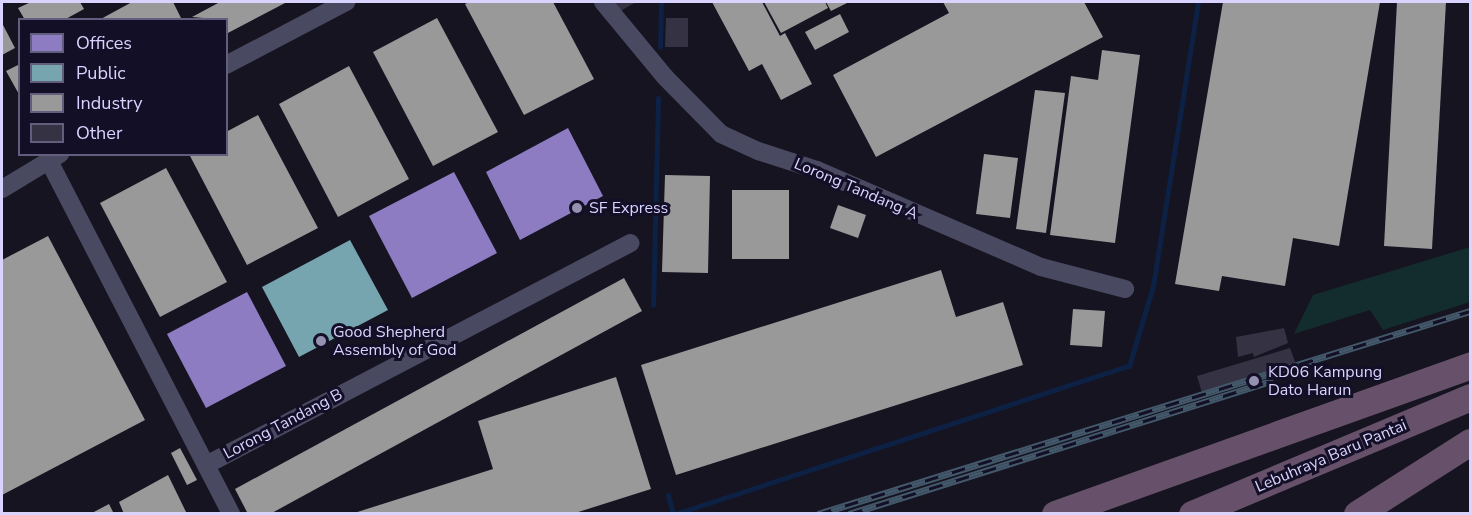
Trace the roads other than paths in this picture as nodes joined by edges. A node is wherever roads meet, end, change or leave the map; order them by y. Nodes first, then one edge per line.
1 (346, 2) edge
2 (603, 2) edge
3 (228, 64) edge
4 (54, 158) edge
5 (2, 189) edge
6 (631, 243) dead end
7 (1125, 289) dead end
8 (1470, 364) edge
9 (1470, 397) edge
10 (1470, 442) edge
11 (206, 465) junction
12 (231, 513) edge
13 (1055, 513) edge
14 (1192, 513) edge
15 (1357, 513) edge

1 - 3 street
2 - 7 street, Lorong Tandang A
4 - 5 street
4 - 11 street, Lorong Tandang B
6 - 11 street, Lorong Tandang B
8 - 13 highway
9 - 14 highway, Lebuhraya Baru Pantai
10 - 15 highway
11 - 12 street

